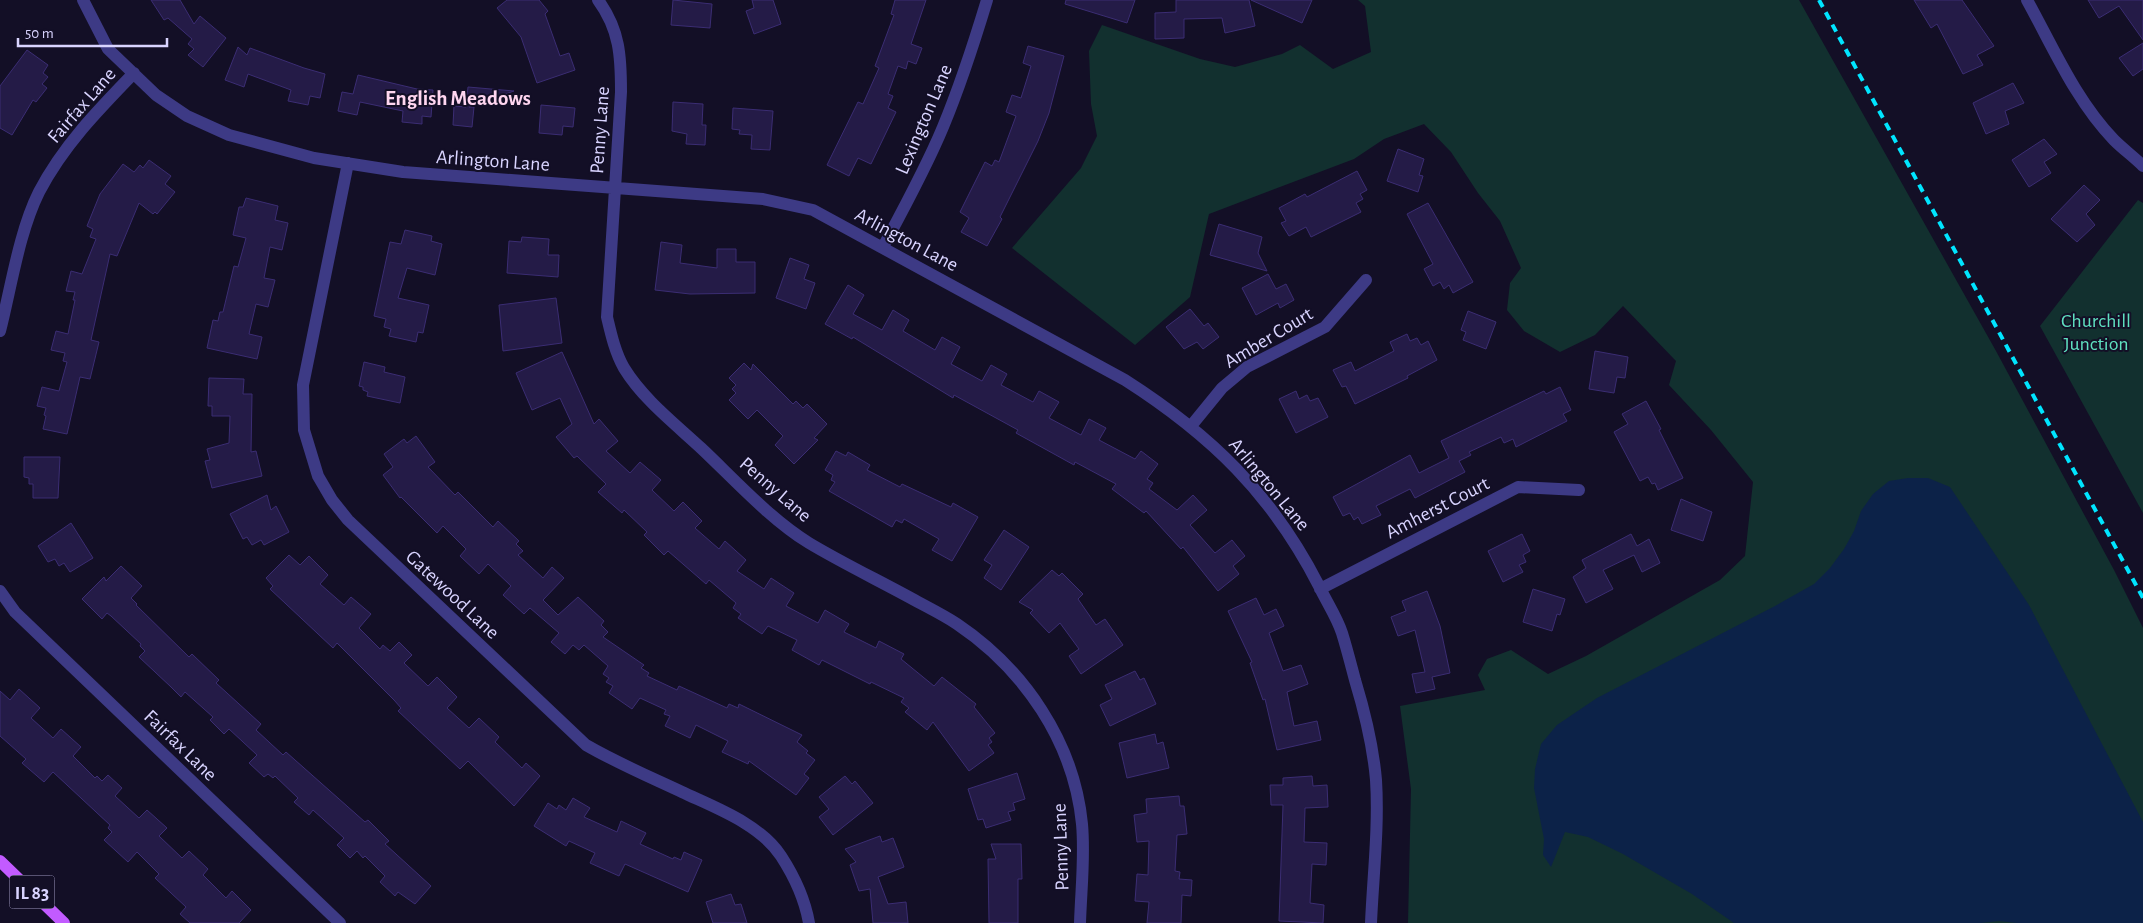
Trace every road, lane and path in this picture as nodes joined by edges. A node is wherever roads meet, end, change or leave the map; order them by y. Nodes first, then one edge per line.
1 (83, 0) edge
2 (598, 0) edge
3 (987, 0) edge
4 (2027, 0) edge
5 (134, 74) junction
6 (348, 163) junction
7 (2143, 166) edge
8 (614, 188) junction
9 (883, 247) junction
10 (1366, 280) dead end
11 (0, 331) edge
12 (1191, 426) junction
13 (1579, 490) dead end
14 (1320, 589) junction
15 (0, 591) edge
16 (0, 861) edge
17 (64, 923) edge
18 (340, 923) edge
19 (809, 923) edge
20 (1080, 923) edge
21 (1371, 923) edge

1 - 5 street, Arlington Lane
2 - 8 street, Penny Lane
3 - 9 street, Lexington Lane
4 - 7 street
5 - 6 street, Arlington Lane
5 - 11 street, Fairfax Lane
6 - 8 street, Arlington Lane
6 - 19 street, Gatewood Lane
8 - 9 street, Arlington Lane
8 - 20 street, Penny Lane
9 - 12 street, Arlington Lane
10 - 12 street, Amber Court
12 - 14 street, Arlington Lane
13 - 14 street, Amherst Court
14 - 21 street, Arlington Lane
15 - 18 street, Fairfax Lane
16 - 17 main road, IL 83

